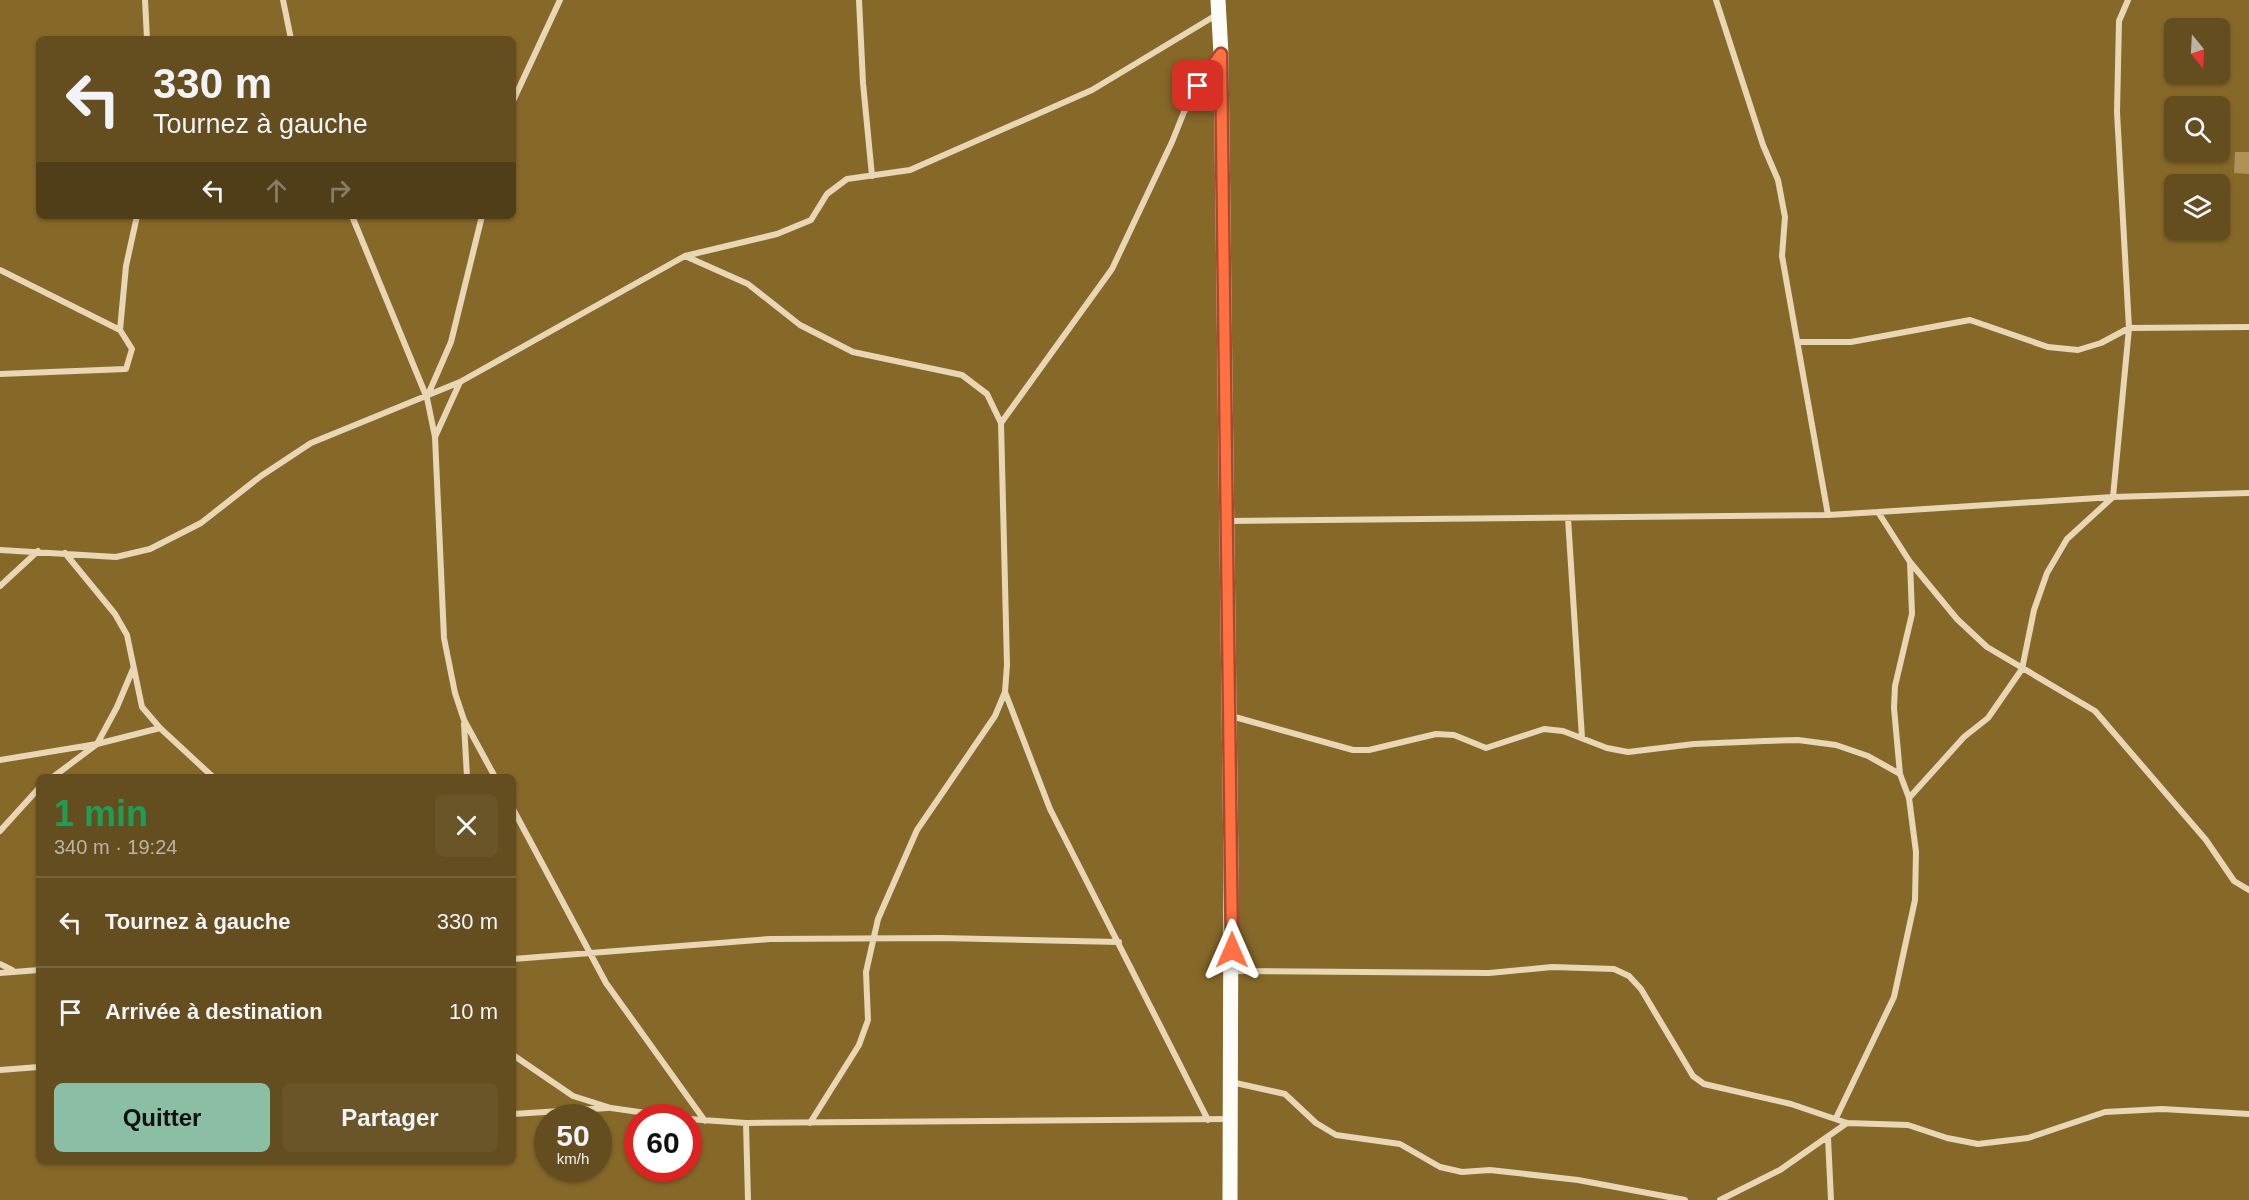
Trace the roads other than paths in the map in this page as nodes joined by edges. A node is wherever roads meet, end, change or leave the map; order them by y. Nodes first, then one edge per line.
1 (145, 0) edge
2 (283, 0) edge
3 (560, 0) edge
4 (859, 0) edge
5 (1716, 0) edge
6 (2128, 0) edge
7 (1218, 7) edge
8 (147, 36) edge
9 (290, 36) edge
10 (1221, 54) junction
11 (516, 95) edge
12 (872, 176) junction
13 (136, 219) edge
14 (353, 219) edge
15 (481, 219) edge
16 (685, 256) junction
17 (0, 270) edge
18 (2249, 327) edge
19 (2129, 328) junction
20 (120, 330) junction
21 (1799, 342) junction
22 (0, 374) edge
23 (460, 382) junction
24 (427, 398) junction
25 (1001, 423) junction
26 (435, 437) junction
27 (2249, 493) edge
28 (2113, 497) junction
29 (1878, 512) junction
30 (1828, 515) junction
31 (1568, 518) junction
32 (1225, 521) junction
33 (0, 550) edge
34 (38, 551) junction
35 (65, 553) junction
36 (1910, 562) junction
37 (0, 586) edge
38 (133, 668) junction
39 (2022, 669) junction
40 (1005, 692) junction
41 (1230, 715) junction
42 (464, 720) junction
43 (159, 728) junction
44 (1582, 738) junction
45 (96, 744) junction
46 (0, 760) edge
47 (57, 774) edge
48 (210, 774) edge
49 (468, 774) edge
50 (493, 774) edge
51 (1900, 774) junction
52 (36, 791) edge
53 (1909, 798) junction
54 (516, 815) edge
55 (0, 831) edge
56 (2249, 890) edge
57 (873, 939) junction
58 (1119, 942) junction
59 (590, 953) junction
60 (516, 959) edge
61 (0, 964) edge
62 (36, 970) edge
63 (13, 971) junction
64 (1232, 971) junction
65 (0, 973) edge
66 (516, 1057) edge
67 (36, 1067) edge
68 (0, 1070) edge
69 (1230, 1082) junction
70 (598, 1104) edge
71 (534, 1113) edge
72 (516, 1114) edge
73 (2249, 1114) edge
74 (1836, 1118) junction
75 (1208, 1119) junction
76 (1229, 1119) junction
77 (702, 1121) edge
78 (705, 1121) junction
79 (746, 1123) junction
80 (810, 1123) junction
81 (1847, 1123) junction
82 (1828, 1138) junction
83 (748, 1200) edge
84 (1230, 1200) edge
85 (1685, 1200) edge
86 (1720, 1200) edge
87 (1831, 1200) edge

1 - 8 street
2 - 9 street
3 - 11 street
4 - 12 street
5 - 21 street
6 - 19 street
7 - 10 main road
7 - 12 street
10 - 25 street
10 - 32 main road
12 - 16 street
13 - 20 street
14 - 24 street
15 - 24 street
16 - 23 street
16 - 25 street
17 - 20 street
18 - 19 street
19 - 21 street
19 - 28 street
20 - 22 street
21 - 30 street
23 - 24 street
23 - 26 street
24 - 26 street
24 - 35 street
25 - 40 street
26 - 42 street
27 - 28 street
28 - 29 street
28 - 39 street
29 - 30 street
29 - 36 street
30 - 31 street
31 - 32 street
31 - 44 street
32 - 41 main road
33 - 34 street
34 - 35 street
34 - 37 street
35 - 38 street
36 - 39 street
36 - 51 street
38 - 43 street
38 - 45 street
39 - 53 street
39 - 56 street
40 - 57 street
40 - 58 street
41 - 44 street
41 - 64 main road
42 - 49 street
42 - 50 street
43 - 45 street
43 - 48 street
44 - 51 street
45 - 46 street
45 - 47 street
51 - 53 street
52 - 55 street
53 - 74 street
54 - 59 street
57 - 58 street
57 - 59 street
57 - 80 street
58 - 75 street
59 - 60 street
59 - 78 street
61 - 63 street
62 - 63 street
63 - 65 street
64 - 69 main road
64 - 74 street
66 - 70 street
67 - 68 street
69 - 76 main road
69 - 85 street
71 - 72 street
73 - 81 street
74 - 81 street
75 - 76 street
75 - 80 street
76 - 84 main road
77 - 78 street
78 - 79 street
79 - 80 street
79 - 83 street
81 - 82 street
82 - 86 street
82 - 87 street

